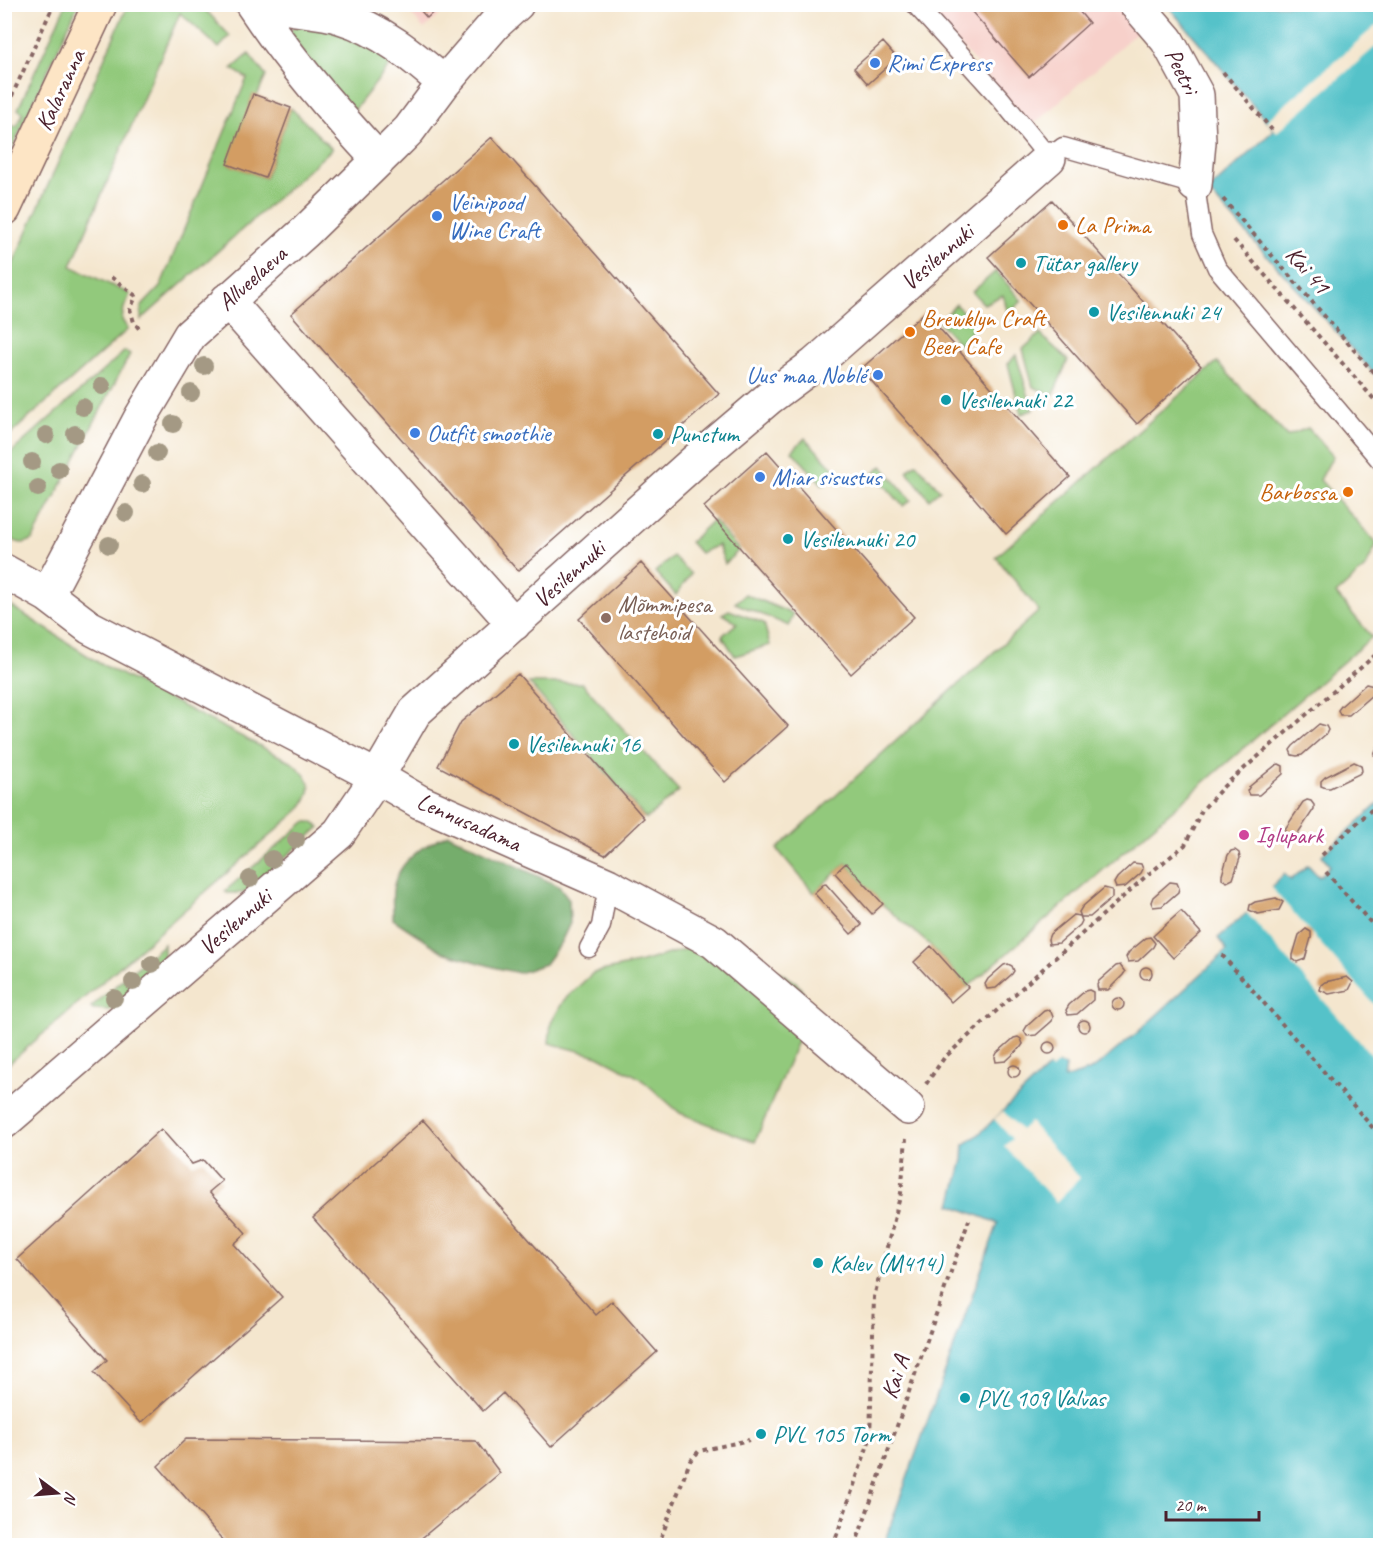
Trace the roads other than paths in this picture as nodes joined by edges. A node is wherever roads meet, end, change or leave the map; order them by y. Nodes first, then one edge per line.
1 (100, 4) edge
2 (252, 4) edge
3 (272, 4) edge
4 (517, 4) edge
5 (915, 4) edge
6 (1136, 4) edge
7 (444, 83) junction
8 (1049, 158) junction
9 (379, 160) junction
10 (1206, 188) junction
11 (4, 209) edge
12 (227, 300) junction
13 (1380, 460) edge
14 (4, 571) edge
15 (47, 596) junction
16 (514, 624) junction
17 (377, 777) junction
18 (608, 885) junction
19 (589, 948) dead end
20 (908, 1108) road end
21 (4, 1122) edge

1 - 11 street, Kalaranna
2 - 9 street
3 - 7 street
4 - 7 street, Allveelaeva
5 - 8 lane
6 - 10 street, Peetri
7 - 9 street, Allveelaeva
8 - 10 lane, Vesilennuki
8 - 16 street, Vesilennuki
9 - 12 street, Allveelaeva
10 - 13 lane
12 - 15 street, Allveelaeva
12 - 16 street
14 - 15 street, Lennusadama
15 - 17 street, Lennusadama
16 - 17 street, Vesilennuki
17 - 18 street, Lennusadama
17 - 21 street, Vesilennuki
18 - 19 lane
18 - 20 street, Lennusadama

